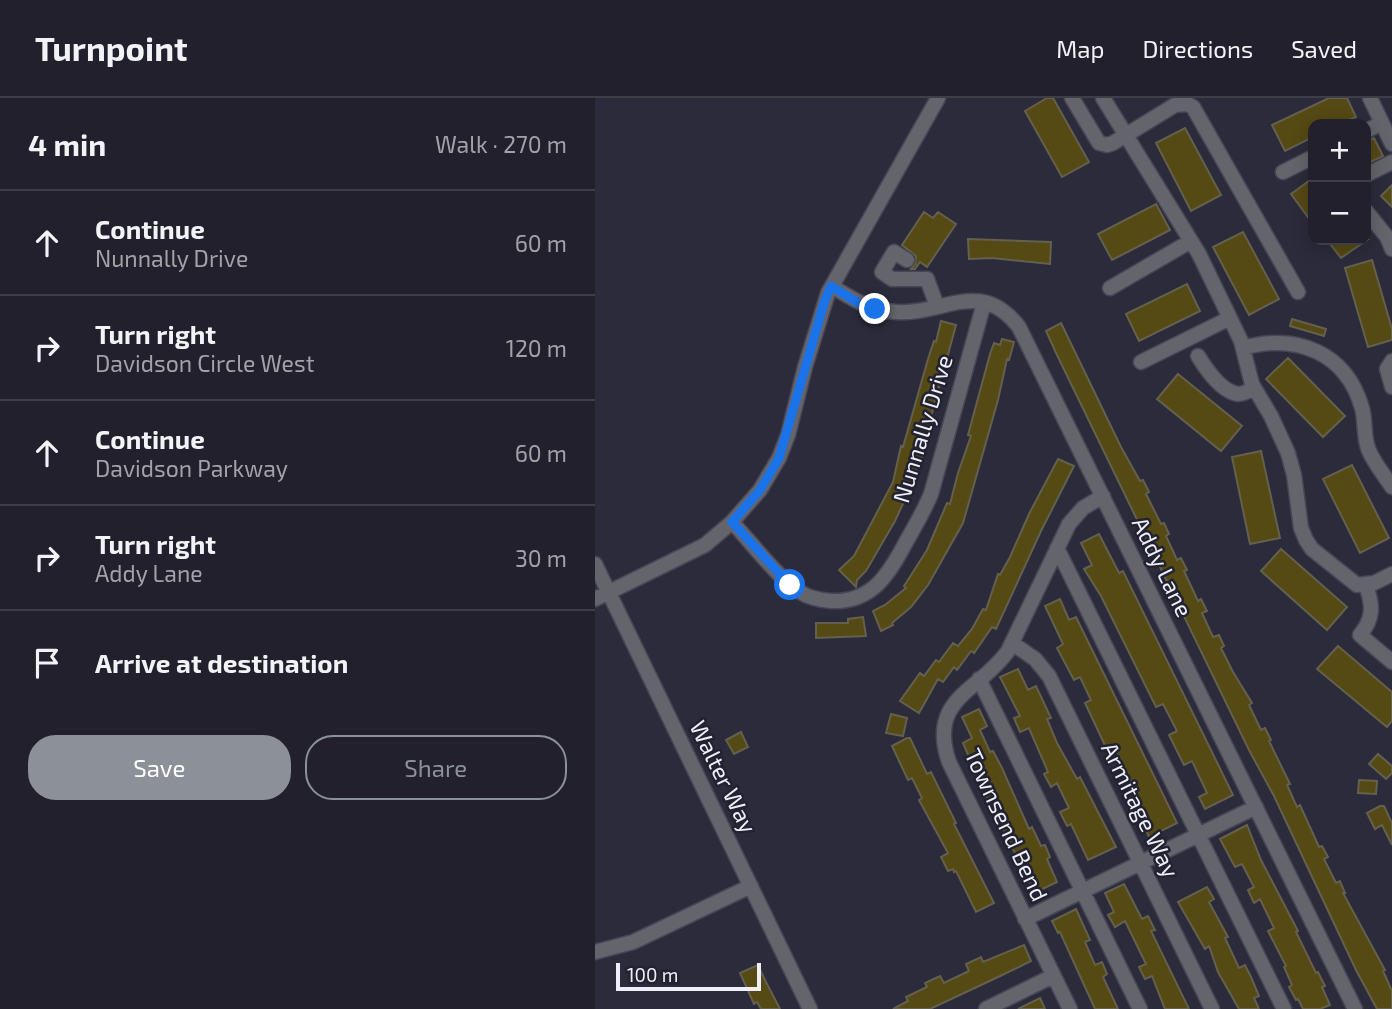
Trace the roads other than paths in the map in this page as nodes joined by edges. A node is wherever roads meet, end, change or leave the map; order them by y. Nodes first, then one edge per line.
1 (938, 98) edge
2 (1072, 98) edge
3 (1103, 98) edge
4 (1370, 98) edge
5 (1382, 123) junction
6 (1371, 128) edge
7 (1126, 135) junction
8 (1392, 144) edge
9 (1308, 160) edge
10 (1392, 162) edge
11 (1283, 172) dead end
12 (1371, 172) edge
13 (1371, 217) edge
14 (1191, 241) junction
15 (1392, 249) edge
16 (927, 279) junction
17 (831, 286) junction
18 (1110, 288) dead end
19 (1298, 292) dead end
20 (984, 303) junction
21 (937, 306) junction
22 (1230, 318) junction
23 (1243, 348) junction
24 (1198, 356) dead end
25 (1392, 361) edge
26 (1141, 362) dead end
27 (1392, 387) edge
28 (1254, 388) junction
29 (1392, 487) edge
30 (1103, 496) junction
31 (732, 522) junction
32 (1057, 548) junction
33 (595, 564) edge
34 (1392, 574) edge
35 (1366, 585) junction
36 (609, 592) junction
37 (595, 599) edge
38 (1012, 643) junction
39 (1392, 662) edge
40 (979, 679) junction
41 (1256, 807) junction
42 (1198, 835) junction
43 (1140, 863) junction
44 (751, 886) junction
45 (1083, 891) junction
46 (1025, 919) junction
47 (595, 952) edge
48 (1053, 976) junction
49 (994, 1007) edge
50 (810, 1009) edge
51 (1070, 1009) edge
52 (1140, 1009) edge
53 (1212, 1009) edge
54 (1284, 1009) edge
55 (1355, 1009) edge

1 - 17 street
2 - 7 street
3 - 7 street
4 - 5 street
5 - 6 street
5 - 8 street
7 - 14 street
7 - 19 street
9 - 11 street
10 - 12 street
13 - 15 street
14 - 18 street
14 - 22 street
16 - 16 street
16 - 21 street
17 - 21 street
17 - 31 street
20 - 21 street
20 - 30 street, Addy Lane
20 - 31 street, Nunnally Drive
22 - 23 street
22 - 26 street
23 - 28 street
23 - 29 street
24 - 28 street
25 - 27 street
28 - 35 street
30 - 32 street, Townsend Bend
30 - 41 street, Addy Lane
31 - 36 street
32 - 38 street, Townsend Bend
32 - 42 street
33 - 36 street, Walter Way
34 - 35 street
35 - 39 street
36 - 37 street
36 - 44 street, Walter Way
38 - 40 street, Townsend Bend
38 - 43 street, Armitage Way
40 - 45 street
40 - 46 street, Townsend Bend
41 - 42 street
41 - 55 street, Addy Lane
42 - 43 street
42 - 54 street
43 - 45 street
43 - 53 street, Armitage Way
44 - 47 street
44 - 50 street, Walter Way
45 - 46 street
45 - 52 street
46 - 48 street, Townsend Bend
48 - 49 street
48 - 51 street, Townsend Bend

